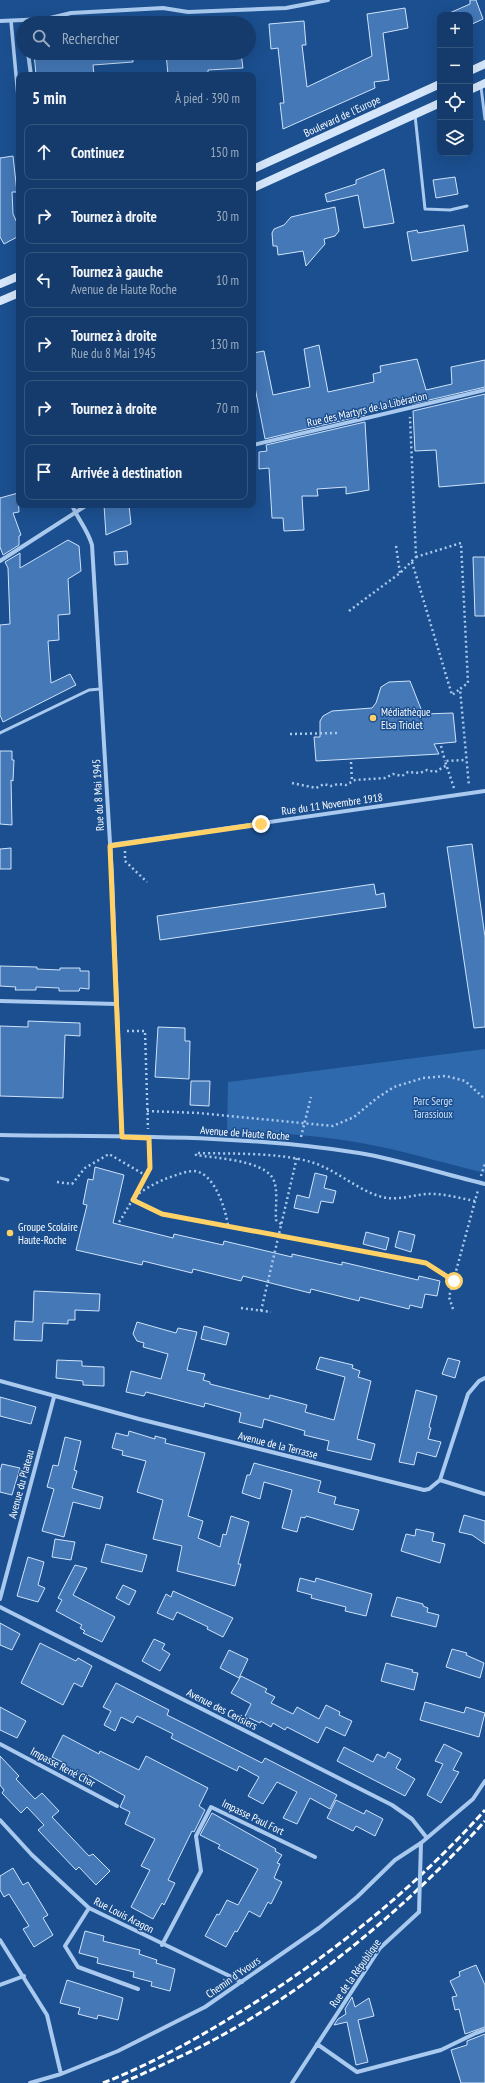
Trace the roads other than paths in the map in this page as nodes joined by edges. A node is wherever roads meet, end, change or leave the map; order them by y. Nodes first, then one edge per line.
1 (328, 0) edge
2 (58, 16) edge
3 (0, 21) edge
4 (11, 21) junction
5 (16, 21) edge
6 (29, 60) edge
7 (485, 64) edge
8 (473, 70) edge
9 (31, 72) edge
10 (16, 75) edge
11 (483, 84) edge
12 (437, 85) edge
13 (473, 89) edge
14 (437, 104) edge
15 (415, 115) junction
16 (485, 119) edge
17 (256, 168) edge
18 (256, 187) edge
19 (467, 206) dead end
20 (16, 277) edge
21 (0, 284) edge
22 (16, 294) edge
23 (0, 301) edge
24 (485, 390) edge
25 (256, 444) edge
26 (73, 508) edge
27 (82, 508) edge
28 (75, 513) junction
29 (0, 561) edge
30 (100, 688) junction
31 (0, 732) edge
32 (485, 791) edge
33 (110, 846) junction
34 (0, 1001) edge
35 (117, 1004) junction
36 (0, 1135) edge
37 (122, 1137) junction
38 (0, 1178) edge
39 (8, 1180) dead end
40 (485, 1184) edge
41 (485, 1378) edge
42 (0, 1381) edge
43 (54, 1397) junction
44 (440, 1480) junction
45 (485, 1494) edge
46 (0, 1599) edge
47 (0, 1607) edge
48 (0, 1744) edge
49 (485, 1781) edge
50 (117, 1806) dead end
51 (0, 1820) edge
52 (427, 1838) junction
53 (421, 1843) junction
54 (315, 1857) dead end
55 (89, 1908) junction
56 (0, 1940) edge
57 (162, 1945) junction
58 (24, 1976) junction
59 (242, 1982) junction
60 (0, 1985) edge
61 (138, 1989) dead end
62 (485, 2030) edge
63 (317, 2044) junction
64 (61, 2074) junction
65 (30, 2083) edge
66 (292, 2083) edge

1 - 2 street
3 - 4 street
4 - 5 street
4 - 10 street
6 - 9 street
7 - 8 main road
11 - 13 main road
11 - 16 lane
12 - 17 main road, Boulevard de l'Europe
14 - 15 main road
15 - 18 main road
15 - 19 lane
20 - 21 main road
22 - 23 main road
24 - 25 street, Rue des Martyrs de la Libération
26 - 28 street, Rue du 8 Mai 1945
27 - 28 street
28 - 29 street
28 - 30 street, Rue du 8 Mai 1945
30 - 31 lane
30 - 33 street, Rue du 8 Mai 1945
32 - 33 street, Rue du 11 Novembre 1918
33 - 35 street, Rue du 8 Mai 1945
34 - 35 street
35 - 37 street, Rue du 8 Mai 1945
36 - 37 street, Avenue de Haute Roche
37 - 40 street, Avenue de Haute Roche
38 - 39 lane
41 - 44 street
42 - 43 street, Avenue de la Terrasse
43 - 44 street, Avenue de la Terrasse
43 - 46 street, Avenue du Plateau
44 - 45 street
47 - 52 street, Avenue des Cerisiers
48 - 50 street, Impasse René Char
49 - 52 street
51 - 55 street, Rue Louis Aragon
52 - 53 street
53 - 59 street, Chemin d'Yvours
53 - 63 street, Rue de la République, bridge
54 - 57 street, Impasse Paul Fort
55 - 57 street, Rue Louis Aragon
55 - 61 street
56 - 58 street
57 - 59 street, Rue Louis Aragon
58 - 60 street
58 - 64 street
59 - 64 street, Chemin d'Yvours
62 - 63 street
63 - 66 street, Rue de la République
64 - 65 street, Chemin d'Yvours

